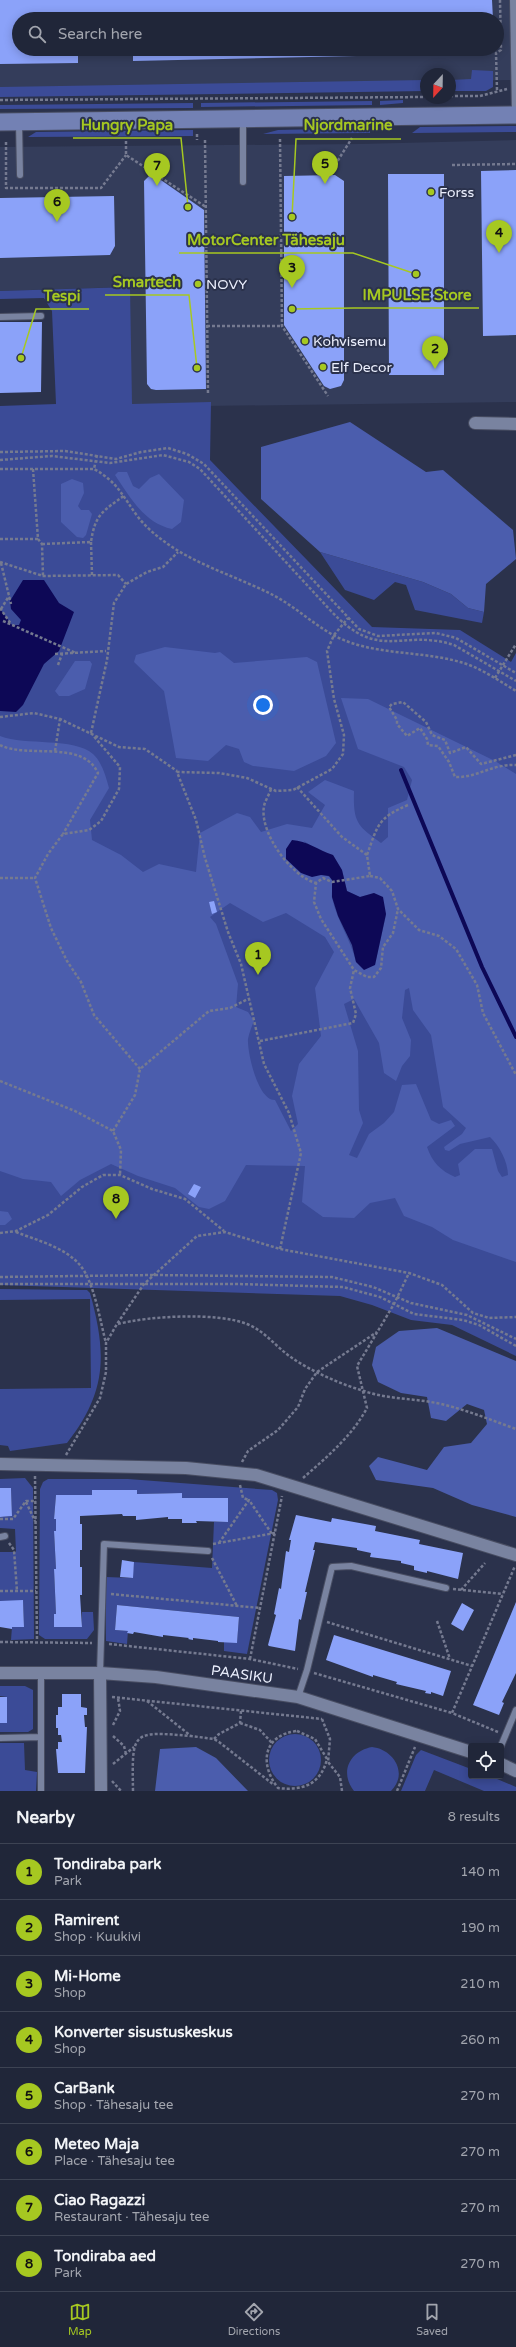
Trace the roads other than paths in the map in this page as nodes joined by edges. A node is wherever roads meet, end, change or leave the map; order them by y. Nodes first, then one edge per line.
1 (513, 0) edge
2 (515, 61) edge
3 (516, 115) edge
4 (243, 119) junction
5 (0, 122) edge
6 (18, 122) junction
7 (20, 175) dead end
8 (243, 182) dead end
9 (41, 316) dead end
10 (0, 317) edge
11 (475, 423) dead end
12 (516, 424) edge
13 (0, 1464) edge
14 (208, 1551) road end
15 (516, 1555) edge
16 (446, 1588) road end
17 (0, 1673) edge
18 (40, 1673) junction
19 (100, 1673) junction
20 (298, 1697) junction
21 (516, 1710) edge
22 (41, 1737) junction
23 (0, 1738) edge
24 (502, 1743) edge
25 (468, 1751) edge
26 (504, 1765) edge
27 (516, 1771) edge
28 (41, 1791) edge
29 (101, 1791) edge

1 - 2 lane
2 - 3 lane
3 - 4 street
4 - 6 street
4 - 8 lane
5 - 6 street
6 - 7 lane
9 - 10 lane
11 - 12 street
13 - 15 street
14 - 19 lane
16 - 20 lane
17 - 18 street, PAASIKU
18 - 19 street, PAASIKU
18 - 22 lane
19 - 20 street, PAASIKU
19 - 29 street
20 - 25 street, PAASIKU
21 - 24 lane
22 - 23 lane
22 - 28 lane
26 - 27 street

